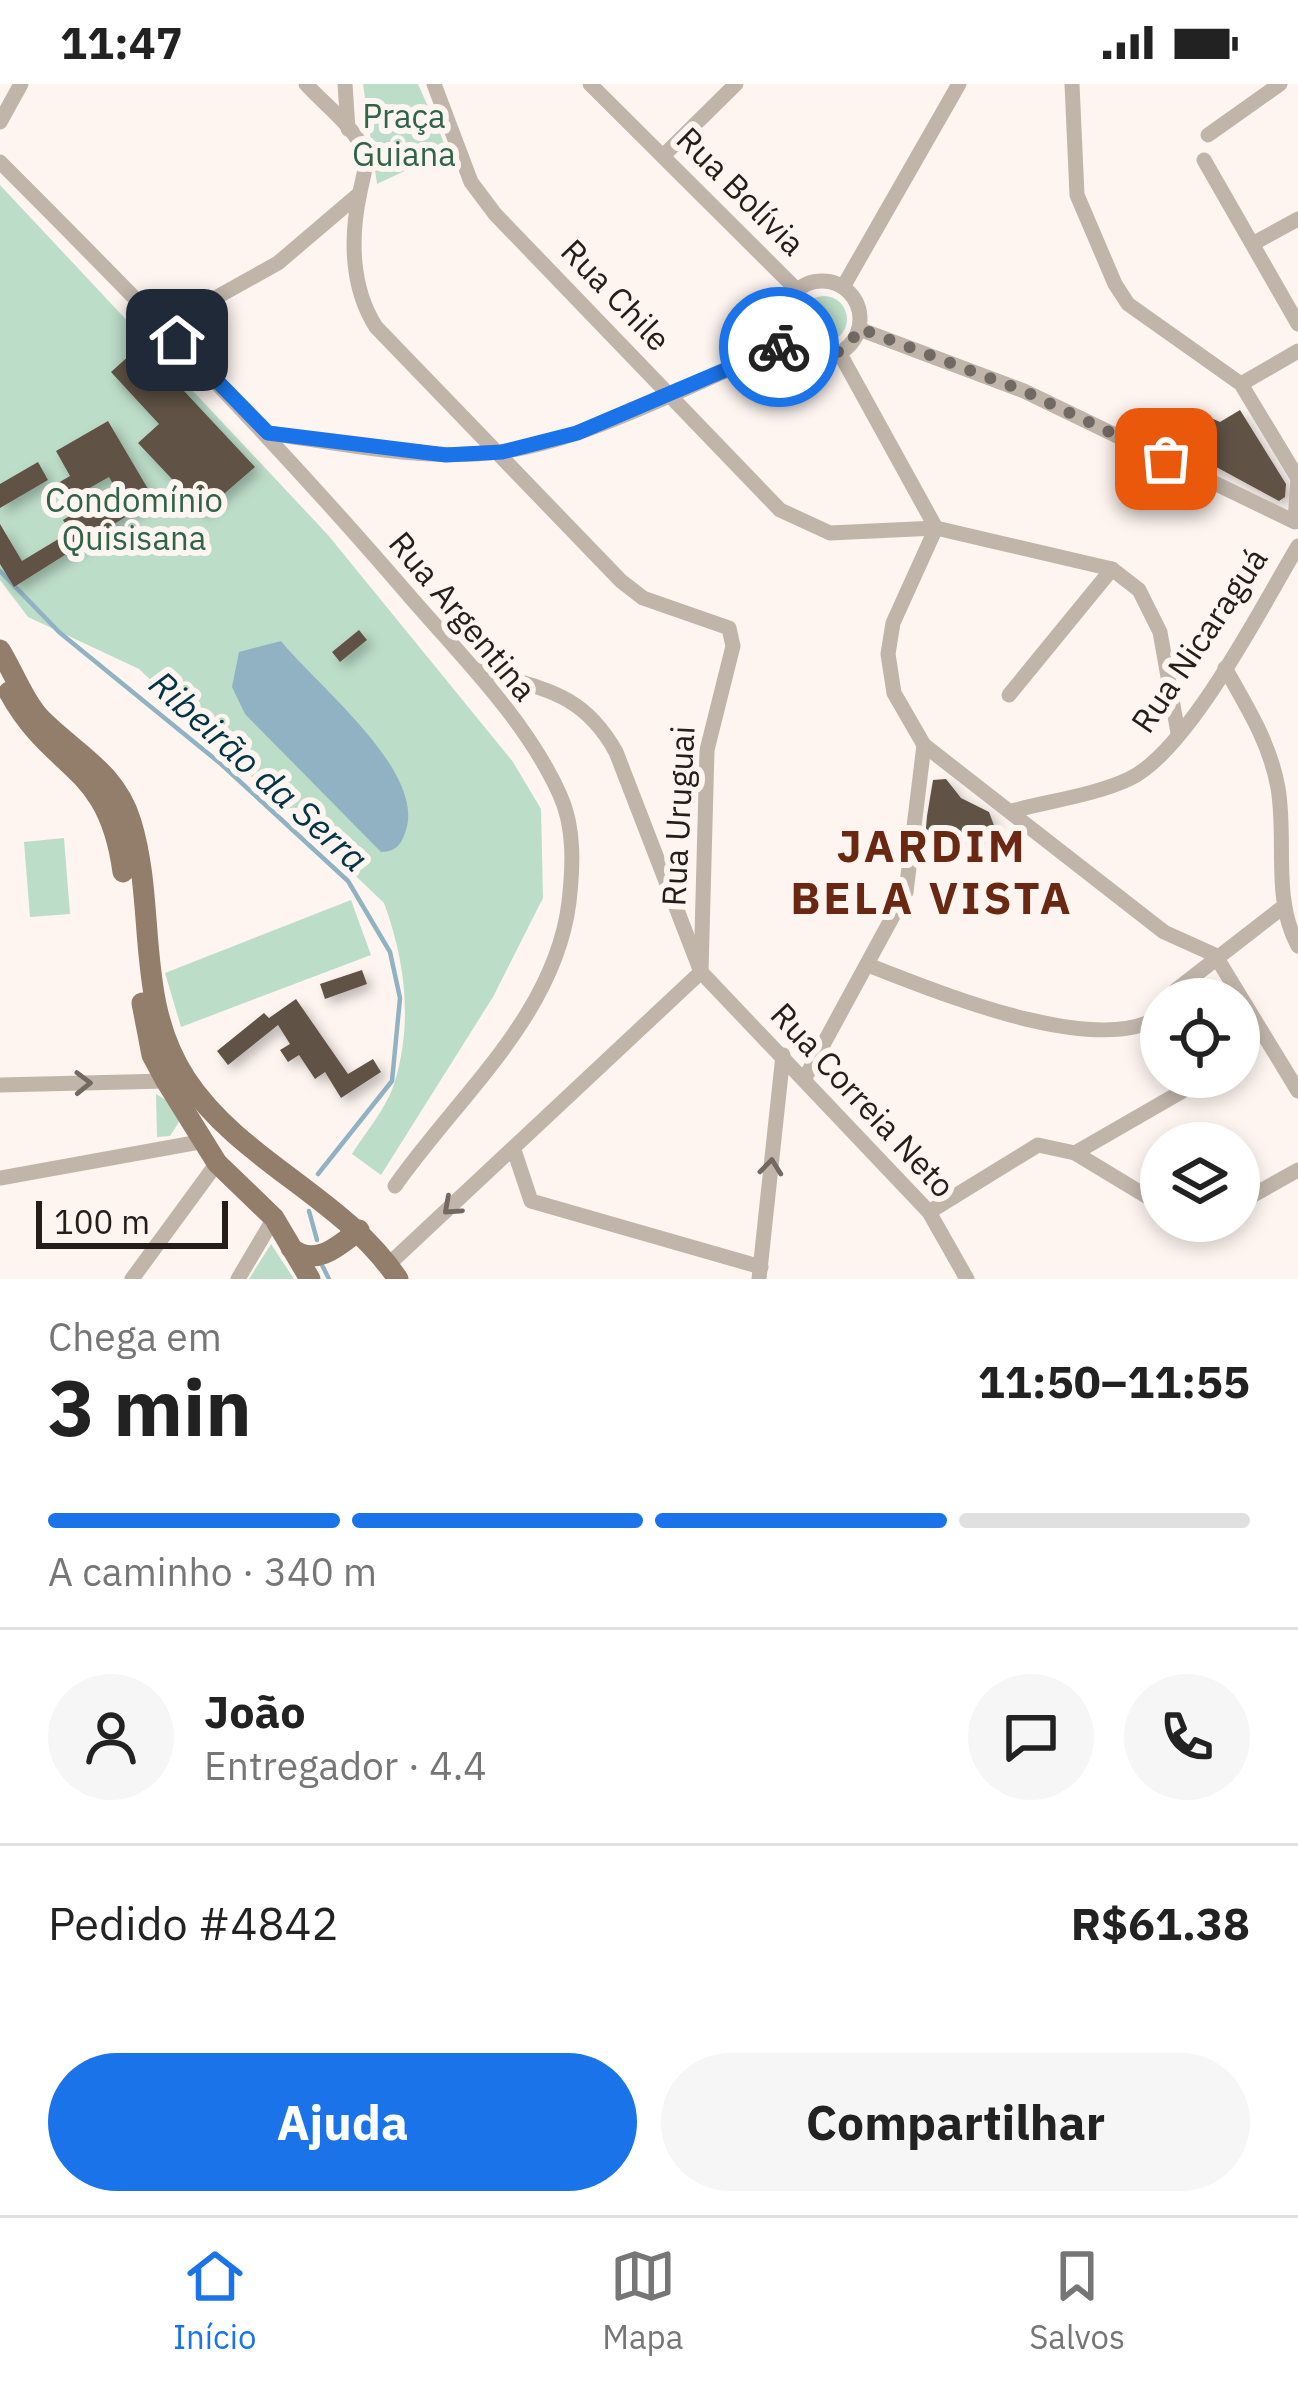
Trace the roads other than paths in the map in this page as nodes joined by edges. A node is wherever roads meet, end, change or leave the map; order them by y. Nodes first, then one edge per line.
1 (21, 84) edge
2 (305, 84) edge
3 (345, 84) edge
4 (434, 84) edge
5 (590, 84) edge
6 (736, 84) edge
7 (959, 84) edge
8 (1072, 84) edge
9 (1280, 84) edge
10 (0, 122) edge
11 (348, 130) junction
12 (1208, 135) dead end
13 (664, 155) junction
14 (1204, 160) dead end
15 (0, 162) edge
16 (359, 194) junction
17 (1298, 219) edge
18 (1254, 243) junction
19 (843, 287) junction
20 (797, 290) junction
21 (147, 309) junction
22 (1298, 324) edge
23 (859, 328) junction
24 (792, 341) junction
25 (1298, 351) edge
26 (839, 352) junction
27 (1241, 384) junction
28 (667, 393) junction
29 (268, 433) junction
30 (502, 452) junction
31 (1298, 477) edge
32 (1297, 524) edge
33 (936, 528) junction
34 (1298, 546) edge
35 (1112, 569) junction
36 (0, 650) edge
37 (471, 668) junction
38 (1225, 668) junction
39 (0, 676) edge
40 (1009, 695) dead end
41 (1178, 733) junction
42 (924, 745) junction
43 (1012, 811) junction
44 (1283, 907) junction
45 (1298, 946) edge
46 (1215, 955) junction
47 (868, 965) junction
48 (701, 972) junction
49 (1189, 978) edge
50 (1140, 1027) edge
51 (783, 1055) junction
52 (805, 1078) junction
53 (166, 1081) junction
54 (0, 1085) edge
55 (1298, 1091) edge
56 (1171, 1098) edge
57 (242, 1135) junction
58 (205, 1141) junction
59 (514, 1150) junction
60 (1075, 1153) junction
61 (217, 1162) junction
62 (1298, 1169) edge
63 (0, 1178) edge
64 (294, 1181) junction
65 (395, 1186) dead end
66 (1140, 1192) edge
67 (1260, 1192) edge
68 (929, 1212) junction
69 (274, 1218) junction
70 (359, 1230) junction
71 (287, 1243) junction
72 (393, 1272) edge
73 (760, 1273) edge
74 (132, 1279) edge
75 (238, 1279) edge
76 (310, 1279) edge
77 (967, 1279) edge

1 - 10 street
2 - 11 street
3 - 11 street
4 - 28 street, Rua Chile
5 - 13 street, Rua Bolívia
6 - 13 street
7 - 19 street
8 - 27 street
9 - 12 street
11 - 16 street, Rua Uruguai
13 - 20 street, Rua Bolívia
14 - 18 street
15 - 21 street, Rua Argentina
16 - 21 street
16 - 30 street, Rua Uruguai
17 - 18 street
18 - 22 street
19 - 20 street
19 - 23 street
20 - 24 street
21 - 29 street, Rua Argentina
23 - 26 street
23 - 32 street
24 - 26 street
24 - 28 street
25 - 27 street
26 - 33 street
27 - 31 street
28 - 30 street
28 - 33 street, Rua Chile
29 - 30 street
29 - 37 street, Rua Argentina
30 - 48 street, Rua Uruguai
31 - 32 street
33 - 35 street
33 - 42 street
34 - 38 street, Rua Nicaraguá
35 - 40 street
35 - 41 street
36 - 57 main road
37 - 48 street
37 - 65 street, Rua Argentina
38 - 41 street, Rua Nicaraguá
38 - 44 street
39 - 53 main road
41 - 43 street, Rua Nicaraguá
42 - 43 street
42 - 47 street
43 - 46 street
44 - 45 street
44 - 46 street
46 - 49 street
46 - 55 street
47 - 50 street
47 - 52 street
48 - 51 street, Rua Correia Neto
48 - 59 street
51 - 52 street, Rua Correia Neto
73 -> 51 street
52 - 68 street, Rua Correia Neto
54 -> 53 street
53 - 58 main road
56 - 60 street
57 - 58 main road
57 - 64 main road
58 - 61 main road
58 - 63 street
59 -> 72 street
59 - 73 street
60 - 66 street
60 - 68 street
61 - 69 main road
61 - 74 street
62 - 67 street
64 - 69 main road
64 - 70 main road
68 - 77 street, Rua Correia Neto
69 - 71 main road
69 - 75 street
70 - 71 main road
70 - 72 main road
71 - 76 main road

